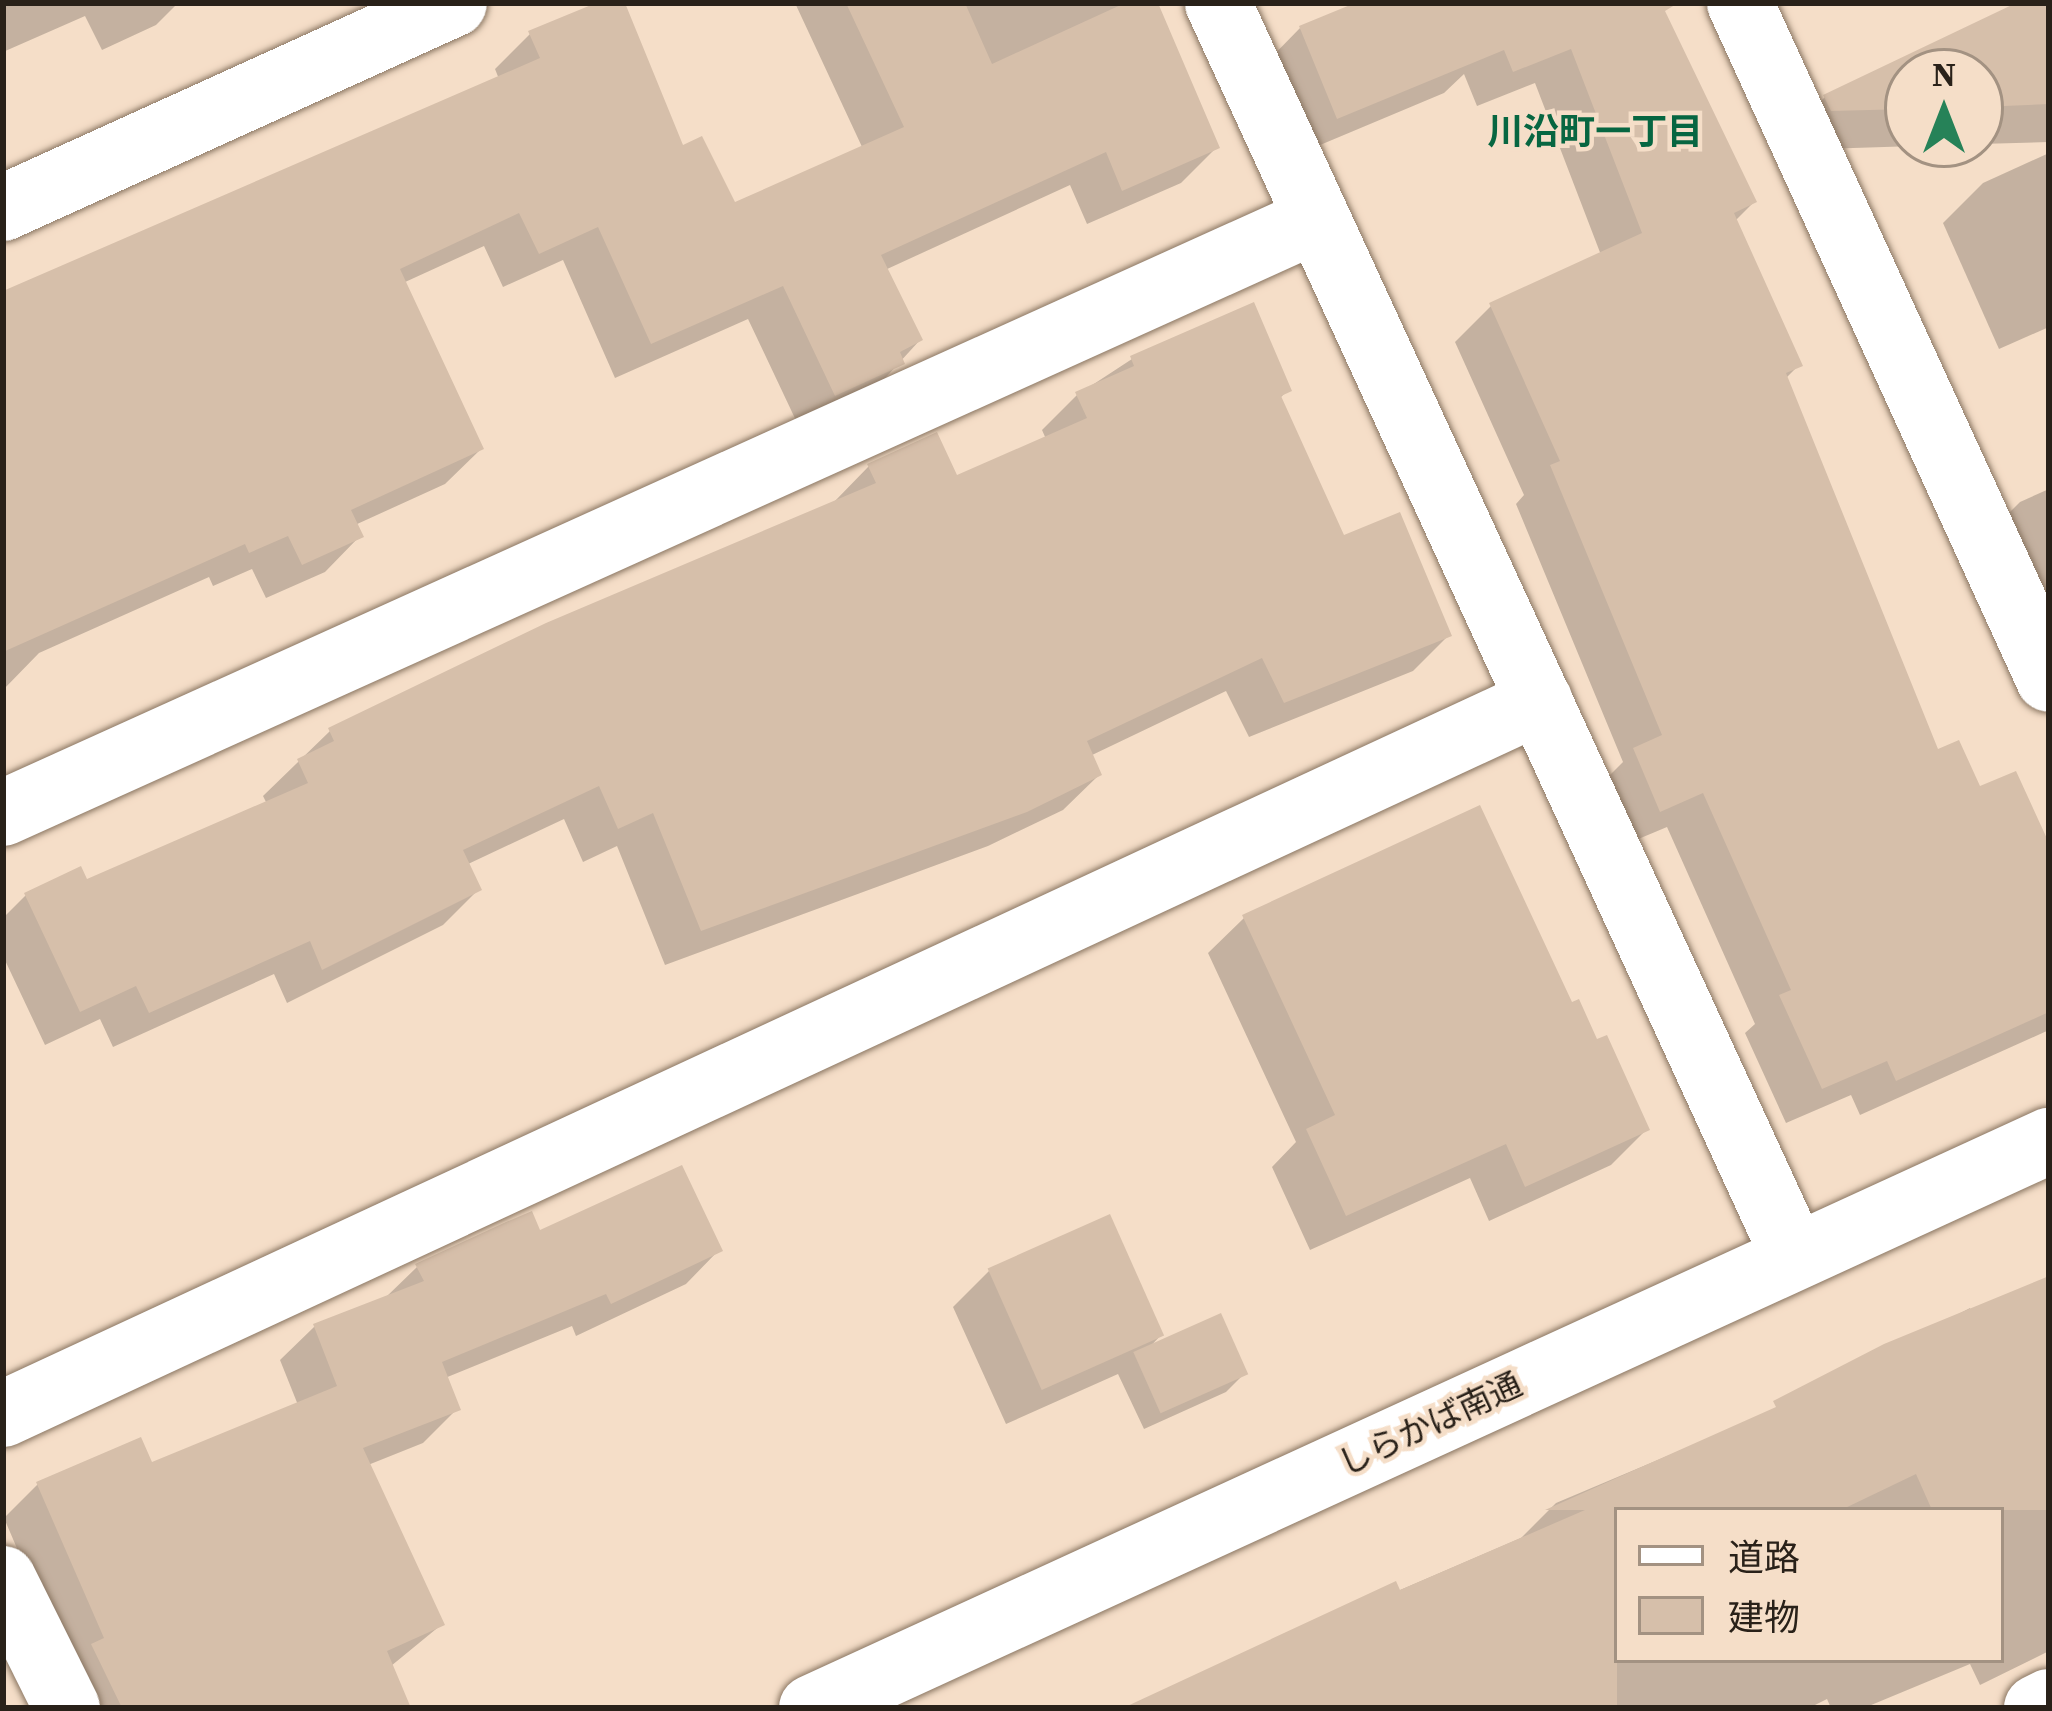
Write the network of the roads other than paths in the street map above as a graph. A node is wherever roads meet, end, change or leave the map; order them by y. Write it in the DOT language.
graph roads {
  1 [pos="454,3"];
  2 [pos="1218,3"];
  3 [pos="1740,3"];
  4 [pos="3,208"];
  5 [pos="1316,220"];
  6 [pos="2049,679"];
  7 [pos="1540,701"];
  8 [pos="3,813"];
  9 [pos="2049,1141"];
  10 [pos="1794,1256"];
  11 [pos="3,1414"];
  12 [pos="3,1579"];
  13 [pos="2049,1702"];
  14 [pos="67,1708"];
  15 [pos="812,1708"];
  16 [pos="2037,1708"];
  1 -- 4 [label="street"];
  2 -- 5 [label="street"];
  3 -- 6 [label="street"];
  5 -- 7 [label="street"];
  5 -- 8 [label="street"];
  7 -- 10 [label="street"];
  7 -- 11 [label="street"];
  9 -- 10 [label="street, しらかば南通"];
  10 -- 15 [label="street, しらかば南通"];
  12 -- 14 [label="street"];
  13 -- 16 [label="street"];
}
